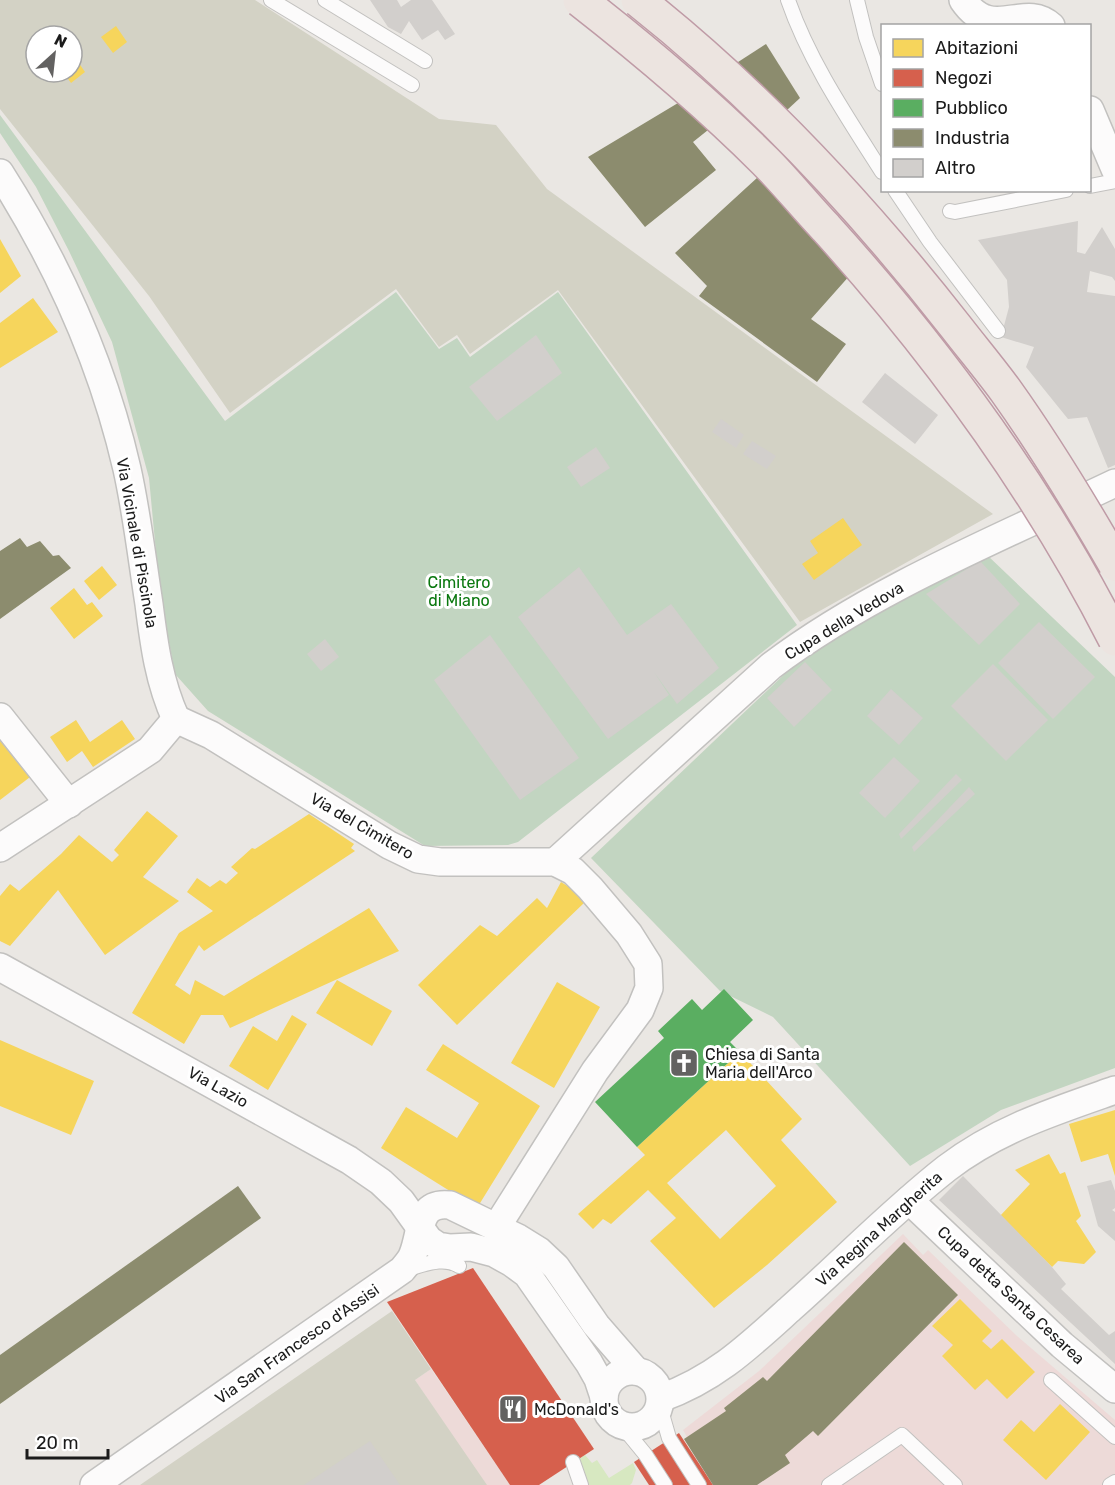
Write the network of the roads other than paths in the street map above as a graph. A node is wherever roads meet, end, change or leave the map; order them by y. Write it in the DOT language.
graph roads {
  1 [pos="271,0"];
  2 [pos="325,0"];
  3 [pos="580,0"];
  4 [pos="638,0"];
  5 [pos="788,0"];
  6 [pos="857,0"];
  7 [pos="963,0"];
  8 [pos="1050,24"];
  9 [pos="425,61"];
  10 [pos="881,81"];
  11 [pos="412,85"];
  12 [pos="1091,115"];
  13 [pos="1115,169"];
  14 [pos="881,170"];
  15 [pos="0,173"];
  16 [pos="1115,181"];
  17 [pos="1091,186"];
  18 [pos="896,192"];
  19 [pos="1056,192"];
  20 [pos="950,211"];
  21 [pos="998,331"];
  22 [pos="1115,483"];
  23 [pos="1115,564"];
  24 [pos="1115,639"];
  25 [pos="0,717"];
  26 [pos="176,719"];
  27 [pos="69,804"];
  28 [pos="0,848"];
  29 [pos="555,862"];
  30 [pos="0,967"];
  31 [pos="1115,1090"];
  32 [pos="909,1200"];
  33 [pos="421,1228"];
  34 [pos="496,1228"];
  35 [pos="464,1262"];
  36 [pos="402,1270"];
  37 [pos="636,1371"];
  38 [pos="1051,1380"];
  39 [pos="1115,1389"];
  40 [pos="604,1397"];
  41 [pos="660,1403"];
  42 [pos="622,1426"];
  43 [pos="1115,1437"];
  44 [pos="573,1462"];
  45 [pos="1115,1482"];
  46 [pos="664,1484"];
  47 [pos="94,1485"];
  48 [pos="580,1485"];
  49 [pos="699,1485"];
  50 [pos="829,1485"];
  51 [pos="955,1485"];
  52 [pos="1110,1485"];
  1 -- 11 [label="lane"];
  2 -- 9 [label="lane"];
  3 -- 24 [label="highway, bridge"];
  4 -- 23 [label="highway, bridge"];
  5 -- 14 [label="lane"];
  6 -- 10 [label="lane"];
  7 -- 8 [label="street"];
  12 -- 13 [label="street"];
  15 -- 26 [label="street, Via Vicinale di Piscinola"];
  16 -- 17 [label="lane"];
  18 -- 21 [label="lane"];
  19 -- 20 [label="lane"];
  22 -- 29 [label="street, Cupa della Vedova"];
  25 -- 27 [label="street"];
  26 -- 27 [label="street"];
  26 -- 29 [label="street, Via del Cimitero"];
  27 -- 28 [label="street"];
  29 -- 34 [label="street"];
  30 -- 33 [label="street, Via Lazio"];
  31 -- 32 [label="street, Via Regina Margherita"];
  32 -- 39 [label="street, Cupa detta Santa Cesarea"];
  32 -- 41 [label="street, Via Regina Margherita"];
  33 -- 34 [label="street, Via San Francesco d'Assisi"];
  33 -- 35 [label="street, Via Lazio"];
  33 -- 36 [label="street, Via San Francesco d'Assisi"];
  34 -- 37 [label="street"];
  35 -- 36 [label="lane"];
  35 -- 40 [label="street, Via Lazio"];
  36 -- 47 [label="street, Via San Francesco d'Assisi"];
  37 -- 40 [label="street"];
  37 -- 41 [label="street"];
  38 -- 43 [label="lane"];
  40 -- 42 [label="street"];
  41 -- 42 [label="street"];
  41 -- 49 [label="lane"];
  42 -- 46 [label="lane"];
  44 -- 48 [label="lane"];
  45 -- 52 [label="lane"];
  50 -- 51 [label="lane"];
}
